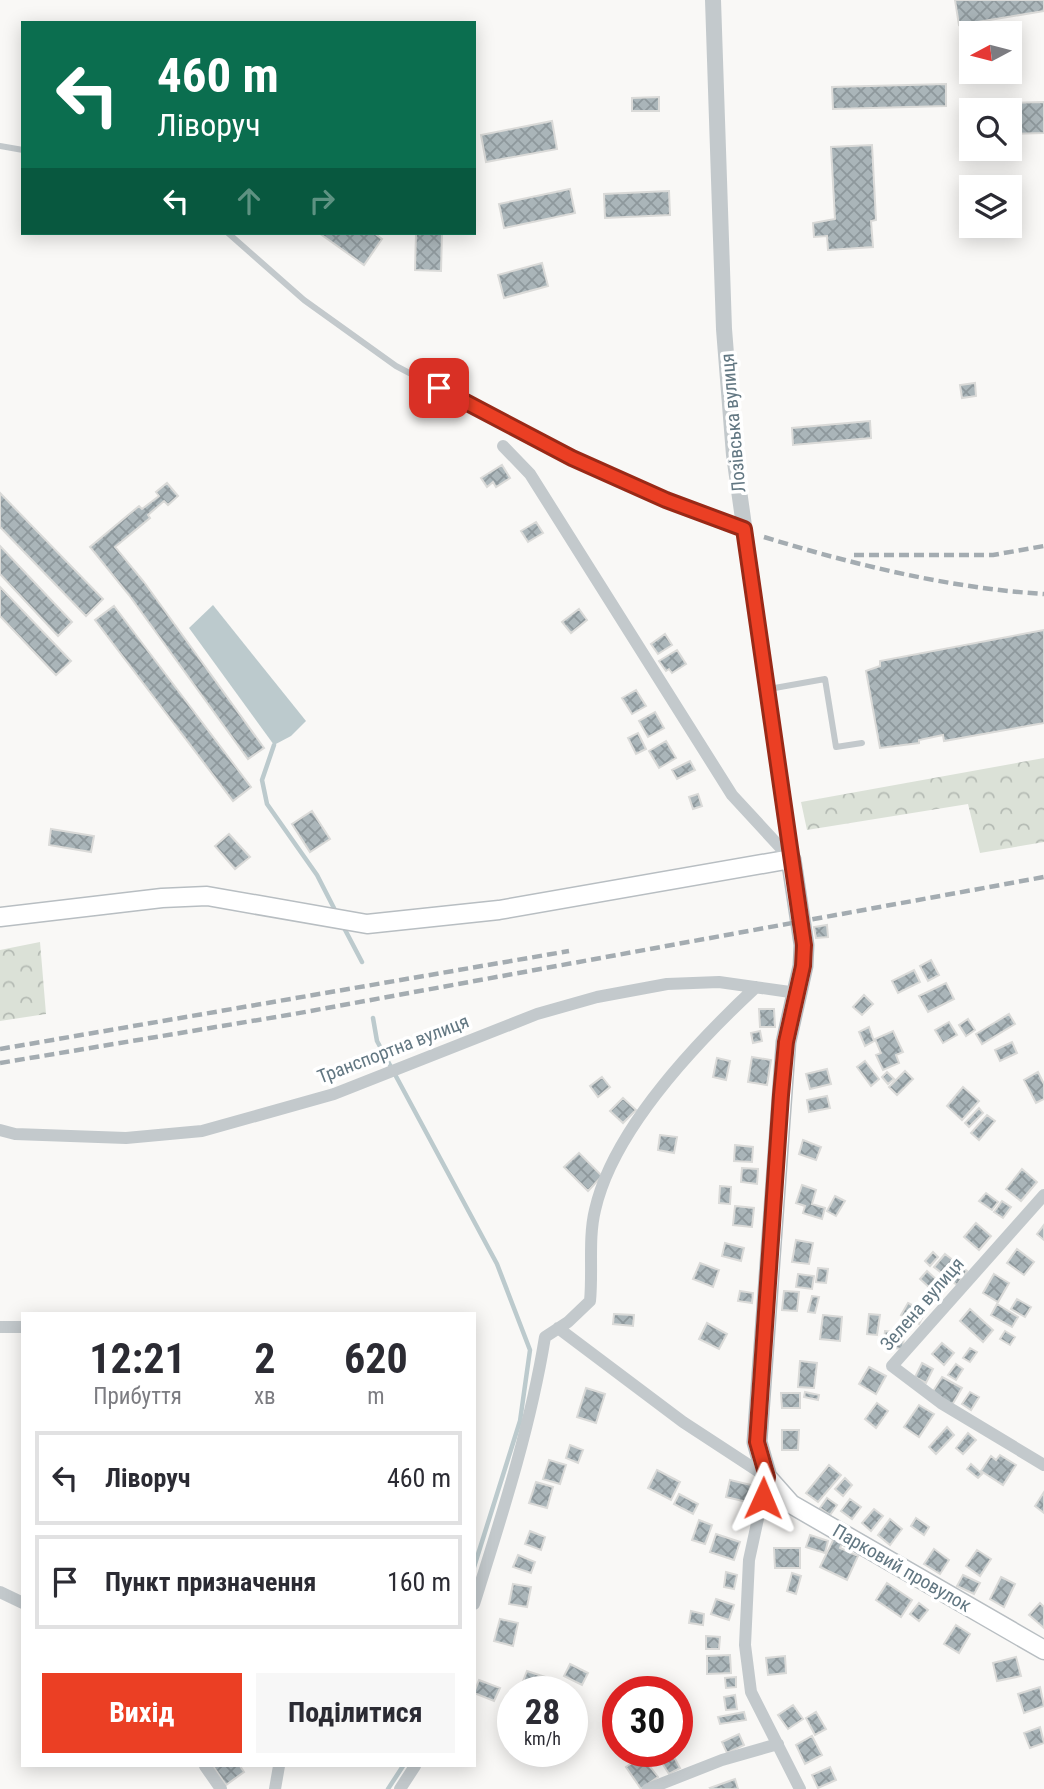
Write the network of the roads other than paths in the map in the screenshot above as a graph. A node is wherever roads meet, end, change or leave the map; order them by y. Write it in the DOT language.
graph roads {
  1 [pos="713,0"];
  2 [pos="0,146"];
  3 [pos="21,150"];
  4 [pos="230,235"];
  5 [pos="503,446"];
  6 [pos="744,529"];
  7 [pos="767,689"];
  8 [pos="862,743"];
  9 [pos="791,859"];
  10 [pos="0,917"];
  11 [pos="756,987"];
  12 [pos="797,993"];
  13 [pos="0,1130"];
  14 [pos="1044,1195"];
  15 [pos="0,1327"];
  16 [pos="21,1327"];
  17 [pos="558,1328"];
  18 [pos="1044,1465"];
  19 [pos="767,1477"];
  20 [pos="0,1592"];
  21 [pos="476,1597"];
  22 [pos="21,1602"];
  23 [pos="1044,1650"];
  24 [pos="778,1744"];
  25 [pos="206,1767"];
  26 [pos="279,1767"];
  27 [pos="414,1767"];
  28 [pos="222,1789"];
  29 [pos="275,1789"];
  30 [pos="400,1789"];
  31 [pos="648,1789"];
  32 [pos="800,1789"];
  1 -- 6 [label="street, Лозівська вулиця"];
  2 -- 3 [label="lane"];
  4 -- 6 [label="lane"];
  5 -- 9 [label="street"];
  6 -- 7 [label="street, Лозівська вулиця"];
  7 -- 8 [label="lane"];
  7 -- 9 [label="street, Лозівська вулиця"];
  9 -- 10 [label="main road"];
  9 -- 12 [label="main road, Лозівська вулиця"];
  11 -- 12 [label="street, Транспортна вулиця"];
  11 -- 13 [label="street, Транспортна вулиця"];
  11 -- 17 [label="street"];
  12 -- 19 [label="main road, Лозівська вулиця"];
  14 -- 18 [label="street, Зелена вулиця"];
  15 -- 16 [label="street"];
  17 -- 19 [label="street"];
  17 -- 21 [label="street"];
  19 -- 23 [label="main road, Парковий провулок"];
  19 -- 24 [label="street, Лозівська вулиця"];
  20 -- 22 [label="street"];
  24 -- 31 [label="street"];
  24 -- 32 [label="street, Лозівська вулиця"];
  25 -- 28 [label="street"];
  26 -- 29 [label="street"];
  27 -- 30 [label="street"];
}
